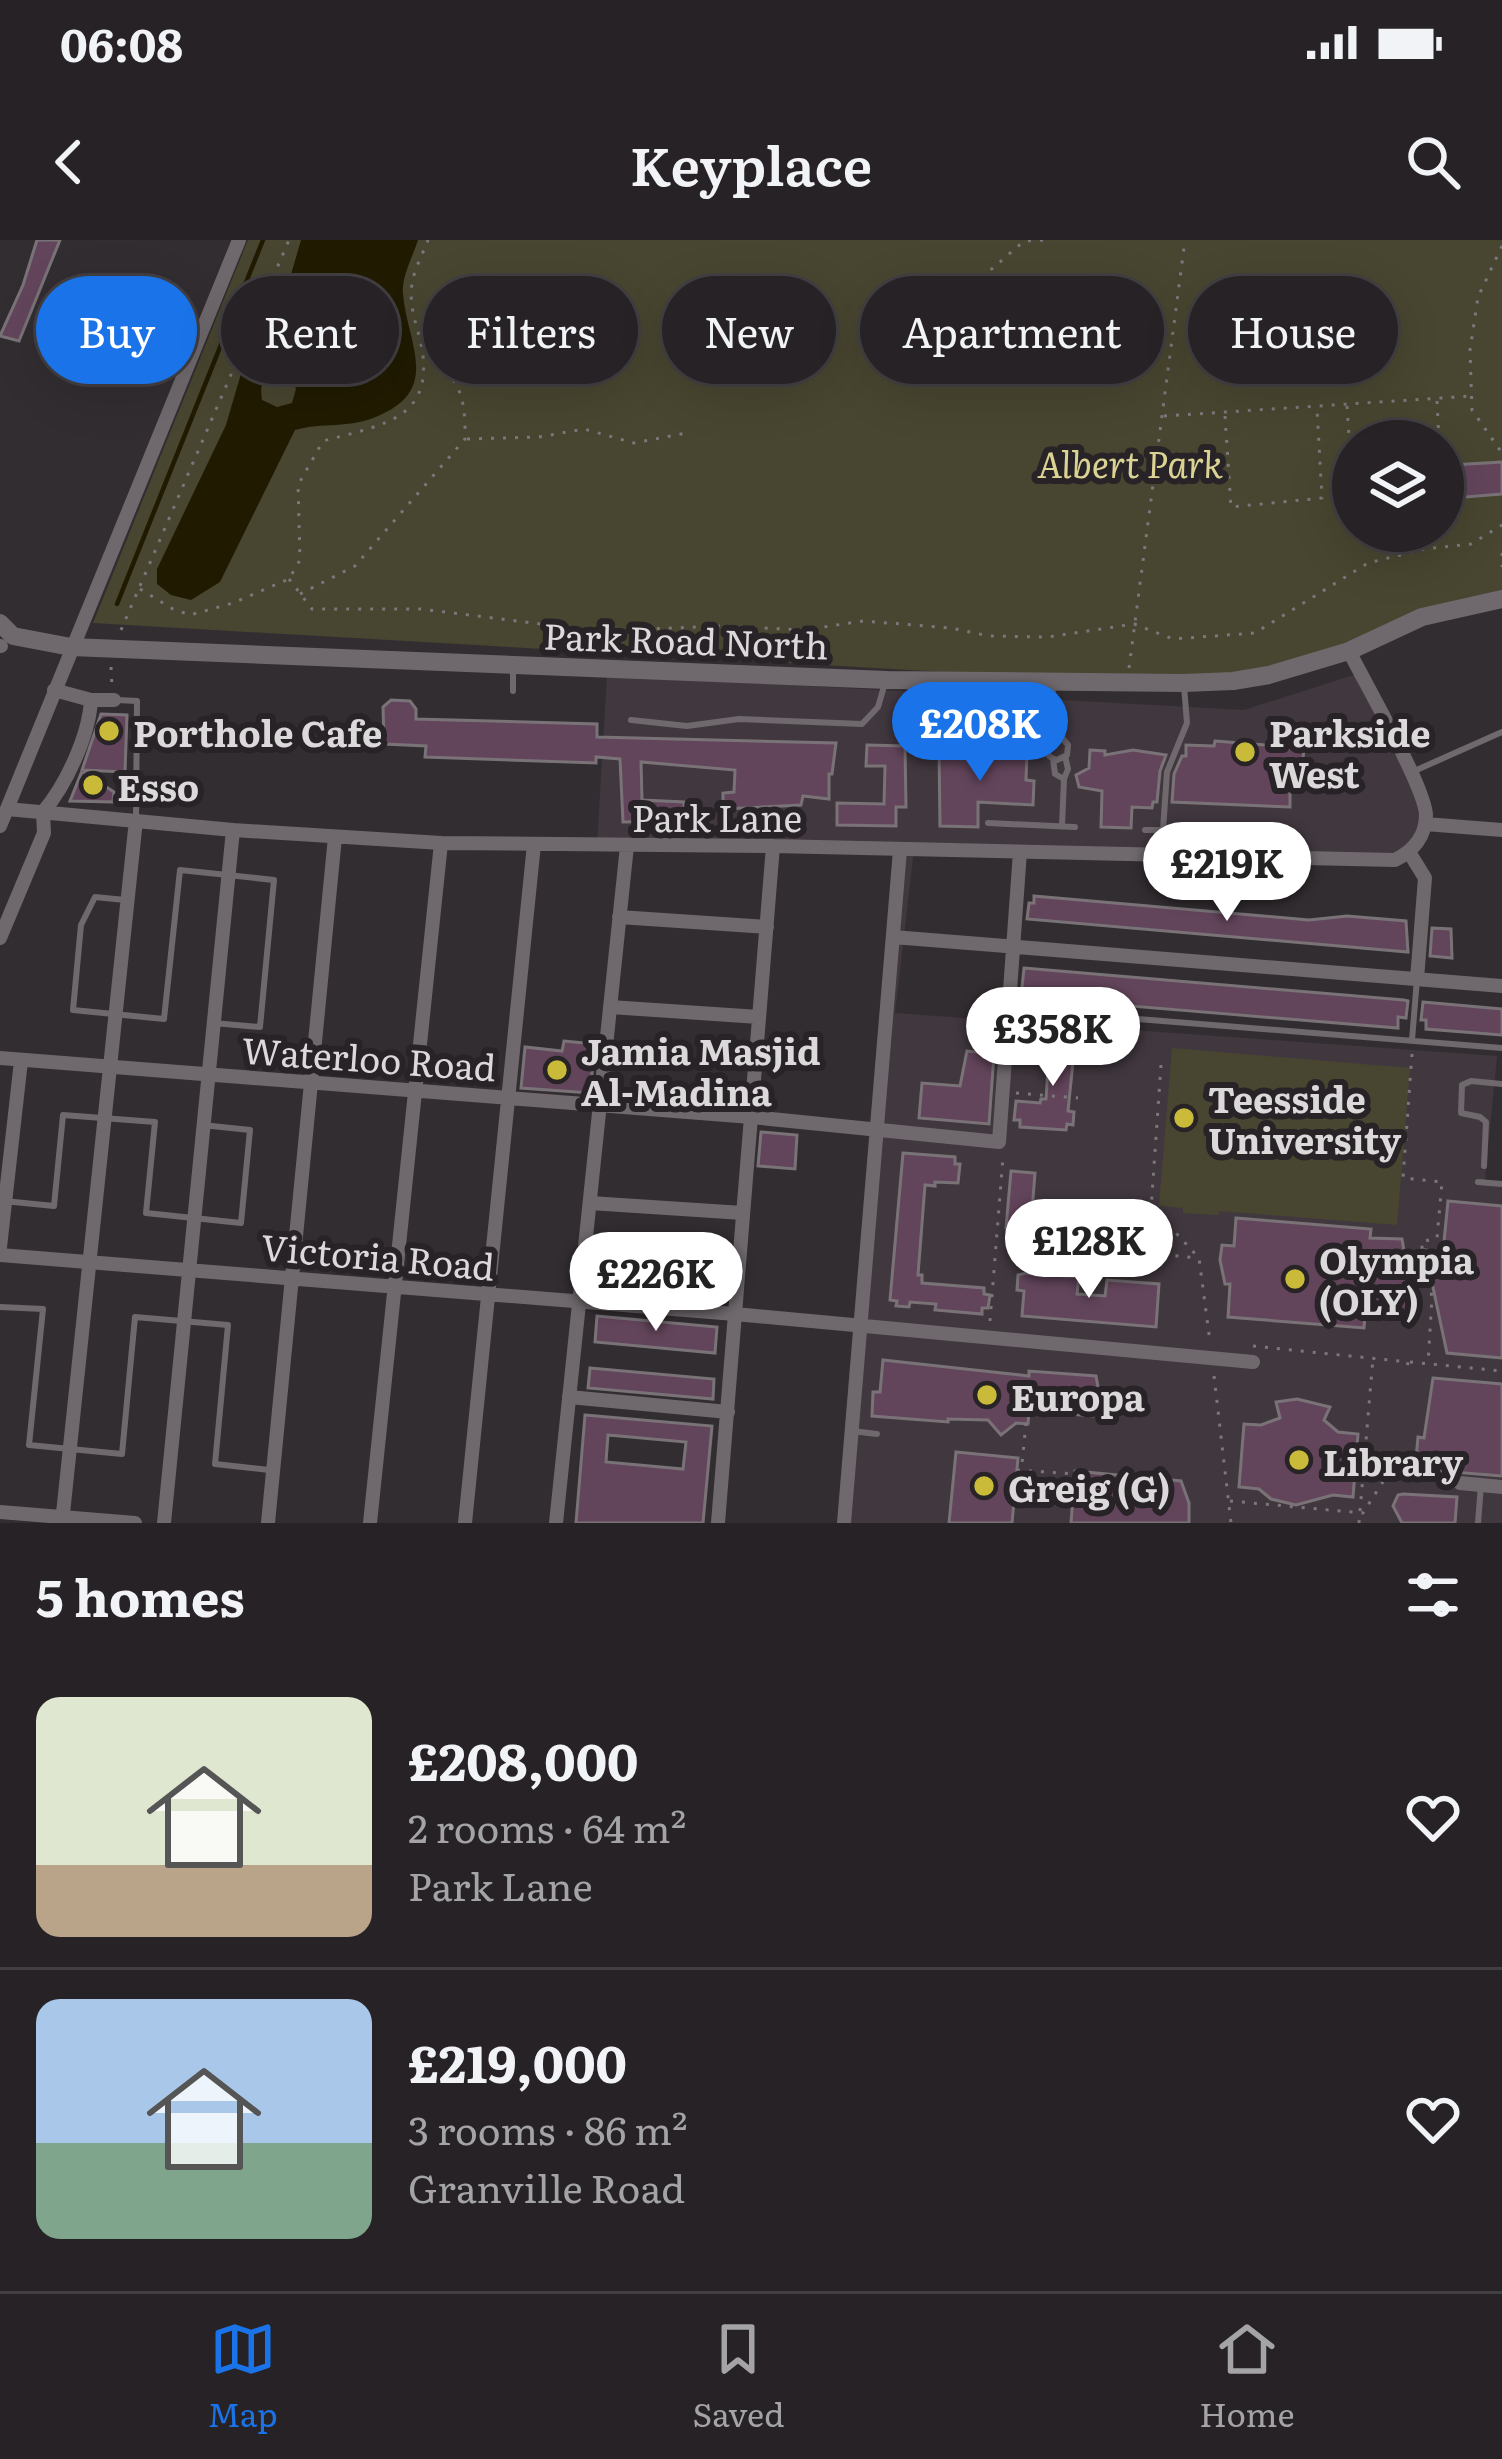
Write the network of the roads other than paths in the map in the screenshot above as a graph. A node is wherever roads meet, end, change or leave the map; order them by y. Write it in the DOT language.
graph roads {
  1 [pos="239,240"];
  2 [pos="1502,599"];
  3 [pos="0,623"];
  4 [pos="70,647"];
  5 [pos="1349,651"];
  6 [pos="513,665"];
  7 [pos="886,680"];
  8 [pos="1054,681"];
  9 [pos="1184,683"];
  10 [pos="54,690"];
  11 [pos="513,692"];
  12 [pos="91,700"];
  13 [pos="113,700"];
  14 [pos="941,717"];
  15 [pos="631,720"];
  16 [pos="1048,723"];
  17 [pos="1502,732"];
  18 [pos="1065,757"];
  19 [pos="1053,759"];
  20 [pos="1410,772"];
  21 [pos="1064,779"];
  22 [pos="7,809"];
  23 [pos="43,812"];
  24 [pos="136,820"];
  25 [pos="988,823"];
  26 [pos="0,826"];
  27 [pos="1062,826"];
  28 [pos="1075,827"];
  29 [pos="233,830"];
  30 [pos="1145,830"];
  31 [pos="1163,830"];
  32 [pos="1281,830"];
  33 [pos="1502,830"];
  34 [pos="335,837"];
  35 [pos="1418,839"];
  36 [pos="441,843"];
  37 [pos="534,844"];
  38 [pos="626,846"];
  39 [pos="773,846"];
  40 [pos="900,850"];
  41 [pos="1020,852"];
  42 [pos="228,875"];
  43 [pos="128,901"];
  44 [pos="619,917"];
  45 [pos="766,927"];
  46 [pos="893,937"];
  47 [pos="0,938"];
  48 [pos="1013,946"];
  49 [pos="1417,979"];
  50 [pos="1502,986"];
  51 [pos="610,1007"];
  52 [pos="1008,1009"];
  53 [pos="117,1015"];
  54 [pos="759,1017"];
  55 [pos="212,1023"];
  56 [pos="1412,1040"];
  57 [pos="1502,1048"];
  58 [pos="0,1058"];
  59 [pos="21,1061"];
  60 [pos="112,1068"];
  61 [pos="207,1075"];
  62 [pos="311,1083"];
  63 [pos="1502,1084"];
  64 [pos="415,1091"];
  65 [pos="508,1098"];
  66 [pos="600,1106"];
  67 [pos="751,1117"];
  68 [pos="107,1118"];
  69 [pos="202,1125"];
  70 [pos="7,1129"];
  71 [pos="877,1129"];
  72 [pos="1484,1166"];
  73 [pos="1478,1182"];
  74 [pos="1502,1184"];
  75 [pos="3,1201"];
  76 [pos="590,1203"];
  77 [pos="743,1213"];
  78 [pos="192,1218"];
  79 [pos="0,1251"];
  80 [pos="92,1262"];
  81 [pos="186,1270"];
  82 [pos="292,1279"];
  83 [pos="393,1286"];
  84 [pos="489,1294"];
  85 [pos="579,1302"];
  86 [pos="0,1307"];
  87 [pos="735,1314"];
  88 [pos="182,1321"];
  89 [pos="860,1326"];
  90 [pos="1252,1362"];
  91 [pos="569,1396"];
  92 [pos="728,1412"];
  93 [pos="852,1431"];
  94 [pos="877,1434"];
  95 [pos="72,1449"];
  96 [pos="274,1471"];
  97 [pos="1460,1483"];
  98 [pos="1481,1485"];
  99 [pos="1502,1486"];
  100 [pos="0,1512"];
  101 [pos="63,1520"];
  102 [pos="135,1523"];
  103 [pos="164,1523"];
  104 [pos="268,1523"];
  105 [pos="370,1523"];
  106 [pos="466,1523"];
  107 [pos="556,1523"];
  108 [pos="718,1523"];
  109 [pos="844,1523"];
  110 [pos="1478,1523"];
  1 -- 4 [label="street"];
  2 -- 5 [label="street, Park Road North"];
  3 -- 4 [label="street, Park Road North"];
  4 -- 6 [label="street, Park Road North"];
  4 -- 10 [label="street"];
  5 -- 9 [label="street, Park Road North"];
  5 -- 20 [label="street"];
  6 -- 7 [label="street, Park Road North"];
  6 -- 11 [label="lane"];
  7 -- 8 [label="street, Park Road North"];
  7 -- 15 [label="lane"];
  8 -- 9 [label="street, Park Road North"];
  8 -- 16 [label="lane"];
  9 -- 31 [label="lane"];
  10 -- 12 [label="street"];
  10 -- 22 [label="street"];
  12 -- 13 [label="street"];
  12 -- 23 [label="street"];
  13 -- 24 [label="lane"];
  14 -- 16 [label="lane"];
  16 -- 18 [label="lane"];
  16 -- 19 [label="lane"];
  17 -- 20 [label="lane"];
  18 -- 19 [label="lane"];
  18 -- 21 [label="lane"];
  19 -- 21 [label="lane"];
  20 -- 35 [label="street"];
  21 -- 27 [label="lane"];
  22 -- 23 [label="street, Park Lane"];
  22 -- 26 [label="street"];
  23 -- 24 [label="street, Park Lane"];
  23 -- 47 [label="street"];
  24 -- 29 [label="street, Park Lane"];
  24 -- 43 [label="street"];
  25 -- 27 [label="lane"];
  27 -- 28 [label="lane"];
  29 -- 34 [label="street, Park Lane"];
  29 -- 42 [label="street"];
  30 -- 31 [label="lane"];
  31 -- 32 [label="lane"];
  33 -- 35 [label="street, Park Lane"];
  34 -- 36 [label="street, Park Lane"];
  34 -- 62 [label="street"];
  35 -- 41 [label="street, Park Lane"];
  35 -- 49 [label="street"];
  36 -- 37 [label="street, Park Lane"];
  36 -- 64 [label="street"];
  37 -- 38 [label="street, Park Lane"];
  37 -- 65 [label="street"];
  38 -- 39 [label="street, Park Lane"];
  38 -- 44 [label="street"];
  39 -- 40 [label="street, Park Lane"];
  39 -- 45 [label="street"];
  40 -- 41 [label="street, Park Lane"];
  40 -- 46 [label="street"];
  41 -- 48 [label="street"];
  42 -- 53 [label="lane"];
  42 -- 55 [label="street"];
  42 -- 55 [label="lane"];
  43 -- 53 [label="street"];
  43 -- 53 [label="lane"];
  44 -- 45 [label="street"];
  44 -- 51 [label="street"];
  45 -- 54 [label="street"];
  46 -- 48 [label="street"];
  46 -- 71 [label="street"];
  48 -- 49 [label="street"];
  48 -- 52 [label="street"];
  49 -- 50 [label="street"];
  49 -- 56 [label="lane"];
  51 -- 54 [label="street"];
  51 -- 66 [label="street"];
  52 -- 56 [label="lane"];
  52 -- 71 [label="street, Waterloo Road"];
  53 -- 60 [label="street"];
  54 -- 67 [label="street"];
  55 -- 61 [label="street"];
  56 -- 57 [label="lane"];
  58 -- 59 [label="street, Waterloo Road"];
  59 -- 60 [label="street, Waterloo Road"];
  59 -- 70 [label="street"];
  60 -- 61 [label="street, Waterloo Road"];
  60 -- 68 [label="street"];
  61 -- 62 [label="street, Waterloo Road"];
  61 -- 69 [label="street"];
  62 -- 64 [label="street, Waterloo Road"];
  62 -- 82 [label="street"];
  63 -- 72 [label="lane"];
  64 -- 65 [label="street, Waterloo Road"];
  64 -- 83 [label="street"];
  65 -- 66 [label="street, Waterloo Road"];
  65 -- 84 [label="street"];
  66 -- 67 [label="street, Waterloo Road"];
  66 -- 76 [label="street"];
  67 -- 71 [label="street, Waterloo Road"];
  67 -- 77 [label="street"];
  68 -- 75 [label="lane"];
  68 -- 78 [label="lane"];
  68 -- 80 [label="street"];
  69 -- 78 [label="street"];
  69 -- 78 [label="lane"];
  70 -- 75 [label="street"];
  71 -- 89 [label="street"];
  73 -- 74 [label="lane"];
  75 -- 79 [label="street"];
  76 -- 77 [label="street"];
  76 -- 85 [label="street"];
  77 -- 87 [label="street"];
  78 -- 81 [label="street"];
  79 -- 80 [label="street, Victoria Road"];
  80 -- 81 [label="street, Victoria Road"];
  80 -- 95 [label="street"];
  81 -- 82 [label="street, Victoria Road"];
  81 -- 88 [label="street"];
  82 -- 83 [label="street, Victoria Road"];
  82 -- 96 [label="street"];
  83 -- 84 [label="street, Victoria Road"];
  83 -- 105 [label="street"];
  84 -- 85 [label="street, Victoria Road"];
  84 -- 106 [label="street"];
  85 -- 87 [label="street, Victoria Road"];
  85 -- 91 [label="street"];
  86 -- 95 [label="lane"];
  87 -- 89 [label="street, Victoria Road"];
  87 -- 92 [label="street"];
  88 -- 95 [label="lane"];
  88 -- 96 [label="lane"];
  88 -- 103 [label="street"];
  89 -- 90 [label="street, Victoria Road"];
  89 -- 93 [label="street"];
  91 -- 92 [label="street"];
  91 -- 107 [label="street"];
  92 -- 108 [label="street"];
  93 -- 94 [label="lane"];
  93 -- 109 [label="street"];
  95 -- 101 [label="street"];
  96 -- 104 [label="street"];
  97 -- 98 [label="street"];
  98 -- 99 [label="street"];
  98 -- 110 [label="lane"];
  100 -- 101 [label="street"];
  101 -- 102 [label="street"];
}
